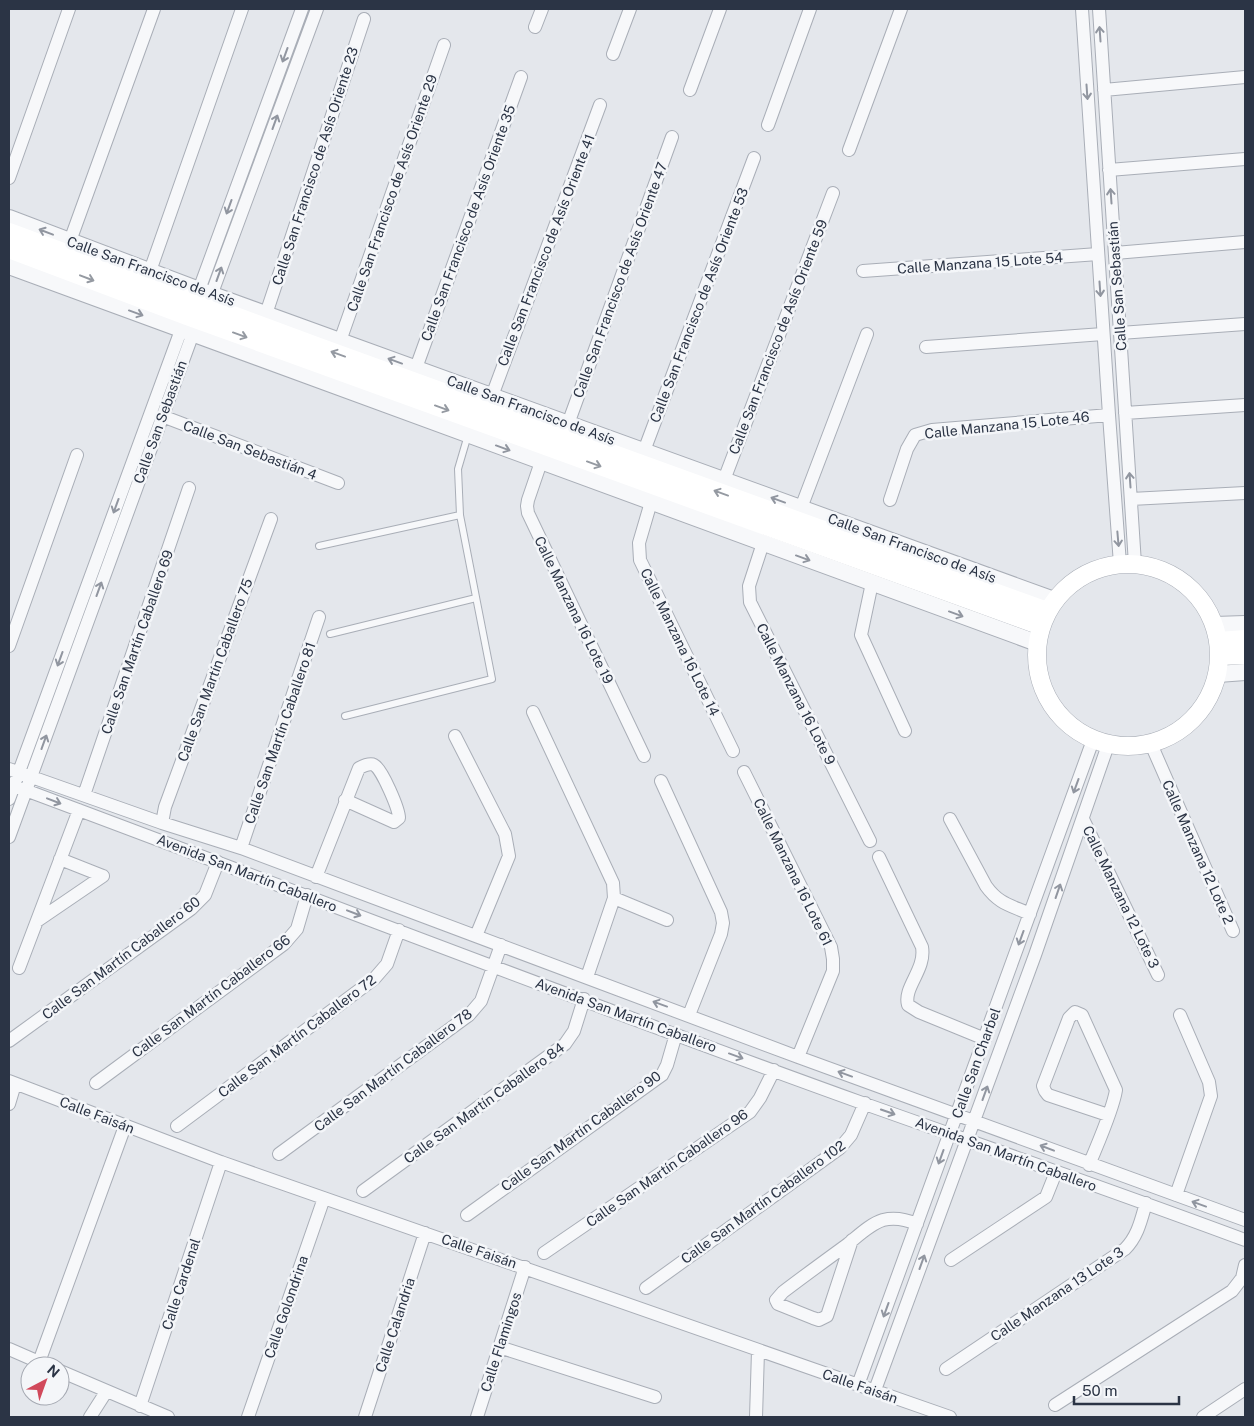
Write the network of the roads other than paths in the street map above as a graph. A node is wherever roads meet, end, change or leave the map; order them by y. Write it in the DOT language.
graph roads {
  1 [pos="69,9"];
  2 [pos="154,9"];
  3 [pos="242,9"];
  4 [pos="302,9"];
  5 [pos="317,9"];
  6 [pos="542,9"];
  7 [pos="630,9"];
  8 [pos="720,9"];
  9 [pos="810,9"];
  10 [pos="901,9"];
  11 [pos="1082,9"];
  12 [pos="1099,9"];
  13 [pos="364,19"];
  14 [pos="535,27"];
  15 [pos="444,45"];
  16 [pos="613,54"];
  17 [pos="1245,77"];
  18 [pos="521,78"];
  19 [pos="690,90"];
  20 [pos="1104,90"];
  21 [pos="600,105"];
  22 [pos="768,125"];
  23 [pos="672,137"];
  24 [pos="849,150"];
  25 [pos="754,158"];
  26 [pos="1245,159"];
  27 [pos="1109,170"];
  28 [pos="9,178"];
  29 [pos="833,193"];
  30 [pos="9,218"];
  31 [pos="9,232"];
  32 [pos="70,242"];
  33 [pos="1245,242"];
  34 [pos="9,249"];
  35 [pos="1115,253"];
  36 [pos="1098,254"];
  37 [pos="9,266"];
  38 [pos="150,271"];
  39 [pos="863,271"];
  40 [pos="196,311"];
  41 [pos="266,314"];
  42 [pos="1245,324"];
  43 [pos="1120,333"];
  44 [pos="867,334"];
  45 [pos="1103,334"];
  46 [pos="340,341"];
  47 [pos="926,347"];
  48 [pos="416,368"];
  49 [pos="492,396"];
  50 [pos="1245,405"];
  51 [pos="1125,413"];
  52 [pos="1108,415"];
  53 [pos="162,416"];
  54 [pos="568,424"];
  55 [pos="468,435"];
  56 [pos="644,451"];
  57 [pos="76,455"];
  58 [pos="541,462"];
  59 [pos="724,480"];
  60 [pos="338,483"];
  61 [pos="189,488"];
  62 [pos="1245,493"];
  63 [pos="1131,499"];
  64 [pos="890,500"];
  65 [pos="651,502"];
  66 [pos="801,508"];
  67 [pos="460,515"];
  68 [pos="271,518"];
  69 [pos="763,543"];
  70 [pos="319,546"];
  71 [pos="1128,564"];
  72 [pos="872,583"];
  73 [pos="476,598"];
  74 [pos="319,617"];
  75 [pos="1045,620"];
  76 [pos="1245,624"];
  77 [pos="330,634"];
  78 [pos="1245,639"];
  79 [pos="1218,641"];
  80 [pos="9,646"];
  81 [pos="1245,655"];
  82 [pos="1245,672"];
  83 [pos="1218,674"];
  84 [pos="533,712"];
  85 [pos="345,716"];
  86 [pos="905,731"];
  87 [pos="455,736"];
  88 [pos="1100,742"];
  89 [pos="1151,744"];
  90 [pos="733,751"];
  91 [pos="644,756"];
  92 [pos="19,772"];
  93 [pos="744,772"];
  94 [pos="661,781"];
  95 [pos="11,785"];
  96 [pos="26,790"];
  97 [pos="84,795"];
  98 [pos="9,799"];
  99 [pos="345,800"];
  100 [pos="79,810"];
  101 [pos="950,819"];
  102 [pos="1083,819"];
  103 [pos="162,823"];
  104 [pos="9,837"];
  105 [pos="870,841"];
  106 [pos="240,848"];
  107 [pos="879,857"];
  108 [pos="60,860"];
  109 [pos="218,862"];
  110 [pos="316,877"];
  111 [pos="307,895"];
  112 [pos="614,898"];
  113 [pos="1030,914"];
  114 [pos="667,920"];
  115 [pos="37,921"];
  116 [pos="399,930"];
  117 [pos="1233,931"];
  118 [pos="476,936"];
  119 [pos="501,946"];
  120 [pos="494,966"];
  121 [pos="19,968"];
  122 [pos="1158,975"];
  123 [pos="587,977"];
  124 [pos="584,999"];
  125 [pos="689,1015"];
  126 [pos="1180,1015"];
  127 [pos="676,1034"];
  128 [pos="985,1039"];
  129 [pos="9,1041"];
  130 [pos="798,1057"];
  131 [pos="774,1070"];
  132 [pos="12,1083"];
  133 [pos="96,1083"];
  134 [pos="864,1103"];
  135 [pos="9,1104"];
  136 [pos="956,1114"];
  137 [pos="1108,1115"];
  138 [pos="975,1121"];
  139 [pos="125,1126"];
  140 [pos="176,1126"];
  141 [pos="950,1133"];
  142 [pos="968,1140"];
  143 [pos="280,1154"];
  144 [pos="221,1162"];
  145 [pos="1089,1165"];
  146 [pos="1056,1172"];
  147 [pos="363,1191"];
  148 [pos="1176,1195"];
  149 [pos="324,1198"];
  150 [pos="1146,1203"];
  151 [pos="467,1215"];
  152 [pos="1245,1220"];
  153 [pos="917,1224"];
  154 [pos="425,1232"];
  155 [pos="852,1240"];
  156 [pos="1245,1240"];
  157 [pos="544,1253"];
  158 [pos="952,1260"];
  159 [pos="1245,1265"];
  160 [pos="525,1267"];
  161 [pos="646,1288"];
  162 [pos="499,1346"];
  163 [pos="9,1349"];
  164 [pos="758,1351"];
  165 [pos="25,1356"];
  166 [pos="47,1356"];
  167 [pos="946,1369"];
  168 [pos="70,1376"];
  169 [pos="858,1386"];
  170 [pos="1245,1388"];
  171 [pos="875,1390"];
  172 [pos="106,1392"];
  173 [pos="655,1397"];
  174 [pos="1055,1405"];
  175 [pos="140,1406"];
  176 [pos="90,1417"];
  177 [pos="168,1417"];
  178 [pos="248,1417"];
  179 [pos="365,1417"];
  180 [pos="477,1417"];
  181 [pos="756,1417"];
  182 [pos="950,1417"];
  183 [pos="1203,1417"];
  1 -- 28 [label="street"];
  2 -- 32 [label="street"];
  3 -- 38 [label="street"];
  4 -- 40 [label="street, Calle San Sebastián, one-way"];
  40 -- 5 [label="street, Calle San Sebastián, one-way"];
  6 -- 14 [label="street"];
  7 -- 16 [label="street"];
  8 -- 19 [label="street"];
  9 -- 22 [label="street"];
  10 -- 24 [label="street"];
  11 -- 36 [label="street, Calle San Sebastián, one-way"];
  20 -- 12 [label="street, Calle San Sebastián, one-way"];
  13 -- 41 [label="street, Calle San Francisco de Asís Oriente 23"];
  15 -- 46 [label="street, Calle San Francisco de Asís Oriente 29"];
  17 -- 20 [label="street"];
  18 -- 48 [label="street, Calle San Francisco de Asís Oriente 35"];
  20 -- 27 [label="street, Calle San Sebastián"];
  21 -- 49 [label="street, Calle San Francisco de Asís Oriente 41"];
  23 -- 54 [label="street, Calle San Francisco de Asís Oriente 47"];
  25 -- 56 [label="street, Calle San Francisco de Asís Oriente 53"];
  26 -- 27 [label="street"];
  35 -- 27 [label="street, Calle San Sebastián, one-way"];
  29 -- 59 [label="street, Calle San Francisco de Asís Oriente 59"];
  32 -- 30 [label="street, Calle San Francisco de Asís, one-way"];
  31 -- 40 [label="main road, Calle San Francisco de Asís"];
  32 -- 38 [label="street, Calle San Francisco de Asís"];
  33 -- 35 [label="street"];
  34 -- 40 [label="main road, Calle San Francisco de Asís, one-way"];
  35 -- 43 [label="street, Calle San Sebastián"];
  36 -- 39 [label="street, Calle Manzana 15 Lote 54"];
  36 -- 45 [label="street, Calle San Sebastián, one-way"];
  37 -- 40 [label="street, Calle San Francisco de Asís, one-way"];
  38 -- 40 [label="street, Calle San Francisco de Asís"];
  40 -- 41 [label="street, Calle San Francisco de Asís"];
  40 -- 53 [label="street, Calle San Sebastián"];
  40 -- 55 [label="street, Calle San Francisco de Asís, one-way"];
  40 -- 75 [label="main road, Calle San Francisco de Asís"];
  40 -- 92 [label="street, Calle San Sebastián, one-way"];
  41 -- 46 [label="street, Calle San Francisco de Asís"];
  42 -- 43 [label="street"];
  43 -- 51 [label="street, Calle San Sebastián"];
  44 -- 66 [label="street"];
  45 -- 47 [label="street"];
  45 -- 52 [label="street, Calle San Sebastián"];
  48 -- 46 [label="street, Calle San Francisco de Asís, one-way"];
  48 -- 49 [label="street, Calle San Francisco de Asís"];
  49 -- 54 [label="street, Calle San Francisco de Asís"];
  50 -- 51 [label="street"];
  63 -- 51 [label="street, Calle San Sebastián, one-way"];
  52 -- 64 [label="street, Calle Manzana 15 Lote 46"];
  52 -- 71 [label="street, Calle San Sebastián, one-way"];
  53 -- 60 [label="street, Calle San Sebastián 4"];
  92 -- 53 [label="street, Calle San Sebastián, one-way"];
  54 -- 56 [label="street, Calle San Francisco de Asís"];
  55 -- 58 [label="street, Calle San Francisco de Asís, one-way"];
  55 -- 67 [label="lane"];
  56 -- 59 [label="street, Calle San Francisco de Asís"];
  57 -- 80 [label="street"];
  58 -- 65 [label="street, Calle San Francisco de Asís"];
  58 -- 91 [label="street, Calle Manzana 16 Lote 19"];
  66 -- 59 [label="street, Calle San Francisco de Asís, one-way"];
  61 -- 97 [label="street, Calle San Martín Caballero 69"];
  62 -- 63 [label="street"];
  63 -- 71 [label="street, Calle San Sebastián"];
  65 -- 69 [label="street, Calle San Francisco de Asís"];
  65 -- 90 [label="street, Calle Manzana 16 Lote 14"];
  66 -- 75 [label="street, Calle San Francisco de Asís"];
  67 -- 70 [label="lane"];
  67 -- 73 [label="lane"];
  68 -- 103 [label="street, Calle San Martín Caballero 75"];
  69 -- 72 [label="street, Calle San Francisco de Asís, one-way"];
  69 -- 105 [label="street, Calle Manzana 16 Lote 9"];
  71 -- 75 [label="main road"];
  71 -- 79 [label="main road"];
  72 -- 75 [label="street, Calle San Francisco de Asís, one-way"];
  72 -- 86 [label="street"];
  73 -- 77 [label="lane"];
  73 -- 85 [label="lane"];
  74 -- 106 [label="street, Calle San Martín Caballero 81"];
  75 -- 88 [label="main road"];
  76 -- 79 [label="street"];
  78 -- 79 [label="main road"];
  79 -- 81 [label="main road"];
  79 -- 83 [label="main road"];
  82 -- 83 [label="street"];
  83 -- 89 [label="main road"];
  84 -- 112 [label="street"];
  87 -- 118 [label="street"];
  88 -- 89 [label="main road"];
  88 -- 102 [label="street, Calle San Charbel"];
  88 -- 113 [label="street, Calle San Charbel, one-way"];
  89 -- 117 [label="street, Calle Manzana 12 Lote 2"];
  92 -- 95 [label="street, Calle San Sebastián"];
  92 -- 96 [label="street, Calle San Sebastián"];
  92 -- 97 [label="street, Avenida San Martín Caballero"];
  93 -- 130 [label="street, Calle Manzana 16 Lote 61"];
  94 -- 125 [label="street"];
  95 -- 96 [label="street, Avenida San Martín Caballero"];
  95 -- 98 [label="street, Calle San Sebastián"];
  96 -- 100 [label="street, Avenida San Martín Caballero, one-way"];
  96 -- 104 [label="street, Calle San Sebastián"];
  97 -- 103 [label="street, Avenida San Martín Caballero"];
  99 -- 99 [label="street"];
  99 -- 110 [label="street"];
  100 -- 108 [label="street"];
  100 -- 109 [label="street, Avenida San Martín Caballero"];
  101 -- 113 [label="street"];
  102 -- 122 [label="street, Calle Manzana 12 Lote 3"];
  138 -- 102 [label="street, Calle San Charbel, one-way"];
  103 -- 106 [label="street, Avenida San Martín Caballero"];
  106 -- 110 [label="street, Avenida San Martín Caballero"];
  107 -- 128 [label="street"];
  108 -- 115 [label="street"];
  108 -- 115 [label="street"];
  109 -- 111 [label="street, Avenida San Martín Caballero"];
  109 -- 129 [label="street, Calle San Martín Caballero 60"];
  110 -- 118 [label="street, Avenida San Martín Caballero"];
  111 -- 116 [label="street, Avenida San Martín Caballero, one-way"];
  111 -- 133 [label="street, Calle San Martín Caballero 66"];
  112 -- 114 [label="street"];
  112 -- 123 [label="street"];
  113 -- 128 [label="street, Calle San Charbel, one-way"];
  115 -- 121 [label="street"];
  116 -- 120 [label="street, Avenida San Martín Caballero"];
  116 -- 140 [label="street, Calle San Martín Caballero 72"];
  118 -- 119 [label="street, Avenida San Martín Caballero"];
  119 -- 120 [label="street, Calle San Martín Caballero 78"];
  119 -- 123 [label="street, Avenida San Martín Caballero"];
  120 -- 124 [label="street, Avenida San Martín Caballero"];
  120 -- 143 [label="street, Calle San Martín Caballero 78"];
  125 -- 123 [label="street, Avenida San Martín Caballero, one-way"];
  124 -- 127 [label="street, Avenida San Martín Caballero"];
  124 -- 147 [label="street, Calle San Martín Caballero 84"];
  125 -- 130 [label="street, Avenida San Martín Caballero"];
  126 -- 148 [label="street"];
  127 -- 131 [label="street, Avenida San Martín Caballero, one-way"];
  127 -- 151 [label="street, Calle San Martín Caballero 90"];
  128 -- 136 [label="street, Calle San Charbel"];
  136 -- 130 [label="street, Avenida San Martín Caballero, one-way"];
  131 -- 134 [label="street, Avenida San Martín Caballero"];
  131 -- 157 [label="street, Calle San Martín Caballero 96"];
  132 -- 135 [label="street"];
  132 -- 139 [label="street, Calle Faisán"];
  134 -- 141 [label="street, Avenida San Martín Caballero, one-way"];
  134 -- 161 [label="street, Calle San Martín Caballero 102"];
  136 -- 138 [label="street, Avenida San Martín Caballero"];
  136 -- 141 [label="street, Calle San Charbel"];
  137 -- 137 [label="street"];
  137 -- 145 [label="street"];
  138 -- 142 [label="street, Calle San Charbel"];
  145 -- 138 [label="street, Avenida San Martín Caballero, one-way"];
  139 -- 144 [label="street, Calle Faisán"];
  139 -- 166 [label="street"];
  141 -- 142 [label="street, Avenida San Martín Caballero"];
  141 -- 153 [label="street, Calle San Charbel, one-way"];
  142 -- 146 [label="street, Avenida San Martín Caballero"];
  171 -- 142 [label="street, Calle San Charbel, one-way"];
  144 -- 149 [label="street, Calle Faisán"];
  144 -- 175 [label="street, Calle Cardenal"];
  145 -- 148 [label="street, Avenida San Martín Caballero"];
  146 -- 150 [label="street, Avenida San Martín Caballero"];
  146 -- 158 [label="street"];
  152 -- 148 [label="street, Avenida San Martín Caballero, one-way"];
  149 -- 154 [label="street, Calle Faisán"];
  149 -- 178 [label="street, Calle Golondrina"];
  150 -- 156 [label="street, Avenida San Martín Caballero"];
  150 -- 167 [label="street, Calle Manzana 13 Lote 3"];
  153 -- 155 [label="street"];
  153 -- 169 [label="street, Calle San Charbel, one-way"];
  154 -- 160 [label="street, Calle Faisán"];
  154 -- 179 [label="street, Calle Calandria"];
  155 -- 155 [label="street"];
  159 -- 174 [label="street"];
  160 -- 162 [label="street, Calle Flamingos"];
  160 -- 164 [label="street, Calle Faisán"];
  162 -- 173 [label="street"];
  162 -- 180 [label="street, Calle Flamingos"];
  163 -- 165 [label="street"];
  164 -- 169 [label="street, Calle Faisán"];
  164 -- 181 [label="street"];
  168 -- 172 [label="street"];
  169 -- 171 [label="street, Calle Faisán"];
  170 -- 183 [label="street"];
  171 -- 182 [label="street, Calle Faisán"];
  172 -- 175 [label="street"];
  172 -- 176 [label="street"];
  175 -- 177 [label="street"];
}
